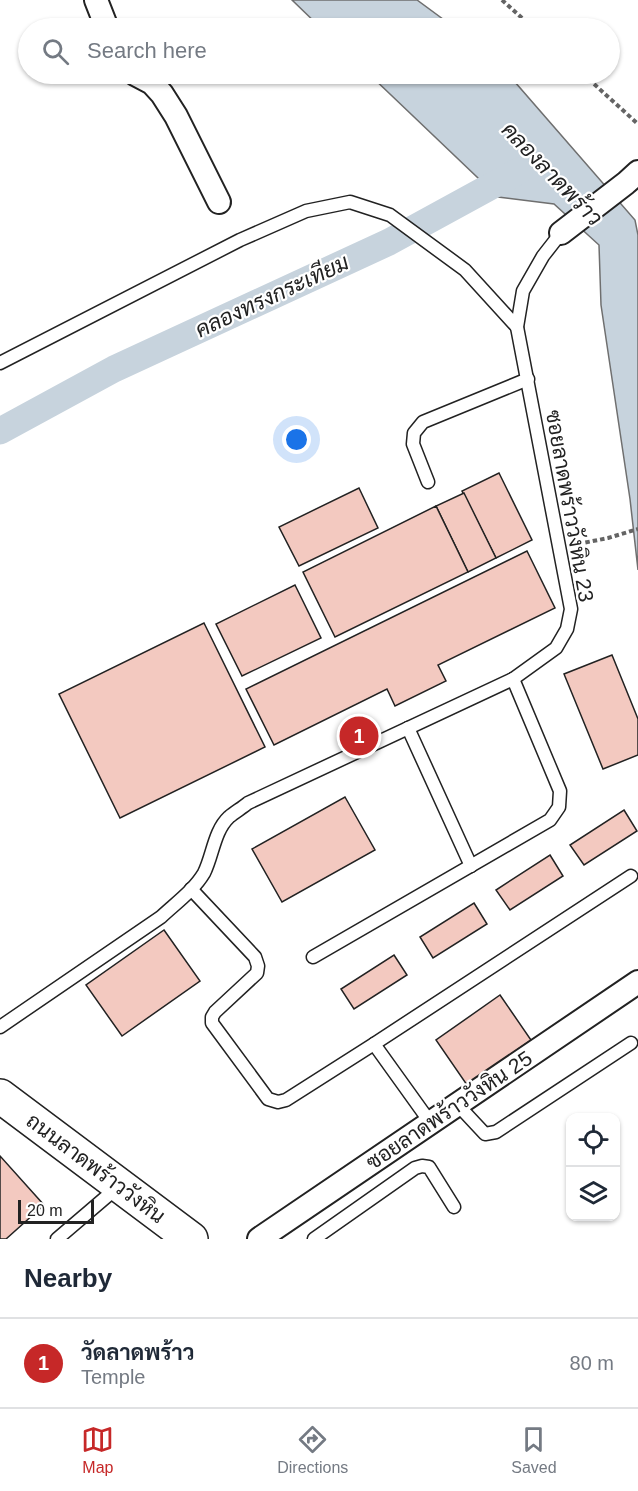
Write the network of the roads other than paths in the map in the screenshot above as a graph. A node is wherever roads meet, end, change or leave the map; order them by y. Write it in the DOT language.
graph roads {
  1 [pos="96,0"];
  2 [pos="103,18"];
  3 [pos="153,84"];
  4 [pos="632,178"];
  5 [pos="219,202"];
  6 [pos="561,233"];
  7 [pos="517,327"];
  8 [pos="0,363"];
  9 [pos="528,379"];
  10 [pos="428,482"];
  11 [pos="513,679"];
  12 [pos="408,728"];
  13 [pos="471,866"];
  14 [pos="631,876"];
  15 [pos="191,889"];
  16 [pos="313,957"];
  17 [pos="638,982"];
  18 [pos="0,1027"];
  19 [pos="631,1043"];
  20 [pos="374,1044"];
  21 [pos="0,1096"];
  22 [pos="457,1104"];
  23 [pos="430,1122"];
  24 [pos="120,1185"];
  25 [pos="454,1207"];
  26 [pos="57,1239"];
  27 [pos="191,1239"];
  28 [pos="260,1239"];
  29 [pos="314,1239"];
  1 -- 2 [label="street"];
  3 -- 5 [label="street"];
  4 -- 6 [label="street"];
  6 -- 7 [label="lane, ซอยลาดพร้าววังหิน 23"];
  7 -- 8 [label="lane"];
  7 -- 9 [label="lane, ซอยลาดพร้าววังหิน 23"];
  9 -- 10 [label="lane"];
  9 -- 11 [label="lane, ซอยลาดพร้าววังหิน 23"];
  11 -- 12 [label="lane, ซอยลาดพร้าววังหิน 23"];
  11 -- 13 [label="lane"];
  12 -- 13 [label="lane"];
  12 -- 15 [label="lane, ซอยลาดพร้าววังหิน 23"];
  13 -- 16 [label="lane"];
  14 -- 20 [label="lane"];
  15 -- 18 [label="lane, ซอยลาดพร้าววังหิน 23"];
  15 -- 20 [label="lane"];
  17 -- 22 [label="street, ซอยลาดพร้าววังหิน 25"];
  19 -- 22 [label="lane"];
  20 -- 23 [label="lane"];
  21 -- 24 [label="main road, ถนนลาดพร้าววังหิน"];
  22 -- 23 [label="street, ซอยลาดพร้าววังหิน 25"];
  23 -- 28 [label="street, ซอยลาดพร้าววังหิน 25"];
  24 -- 26 [label="lane"];
  24 -- 27 [label="main road, ถนนลาดพร้าววังหิน"];
  25 -- 29 [label="lane"];
}
